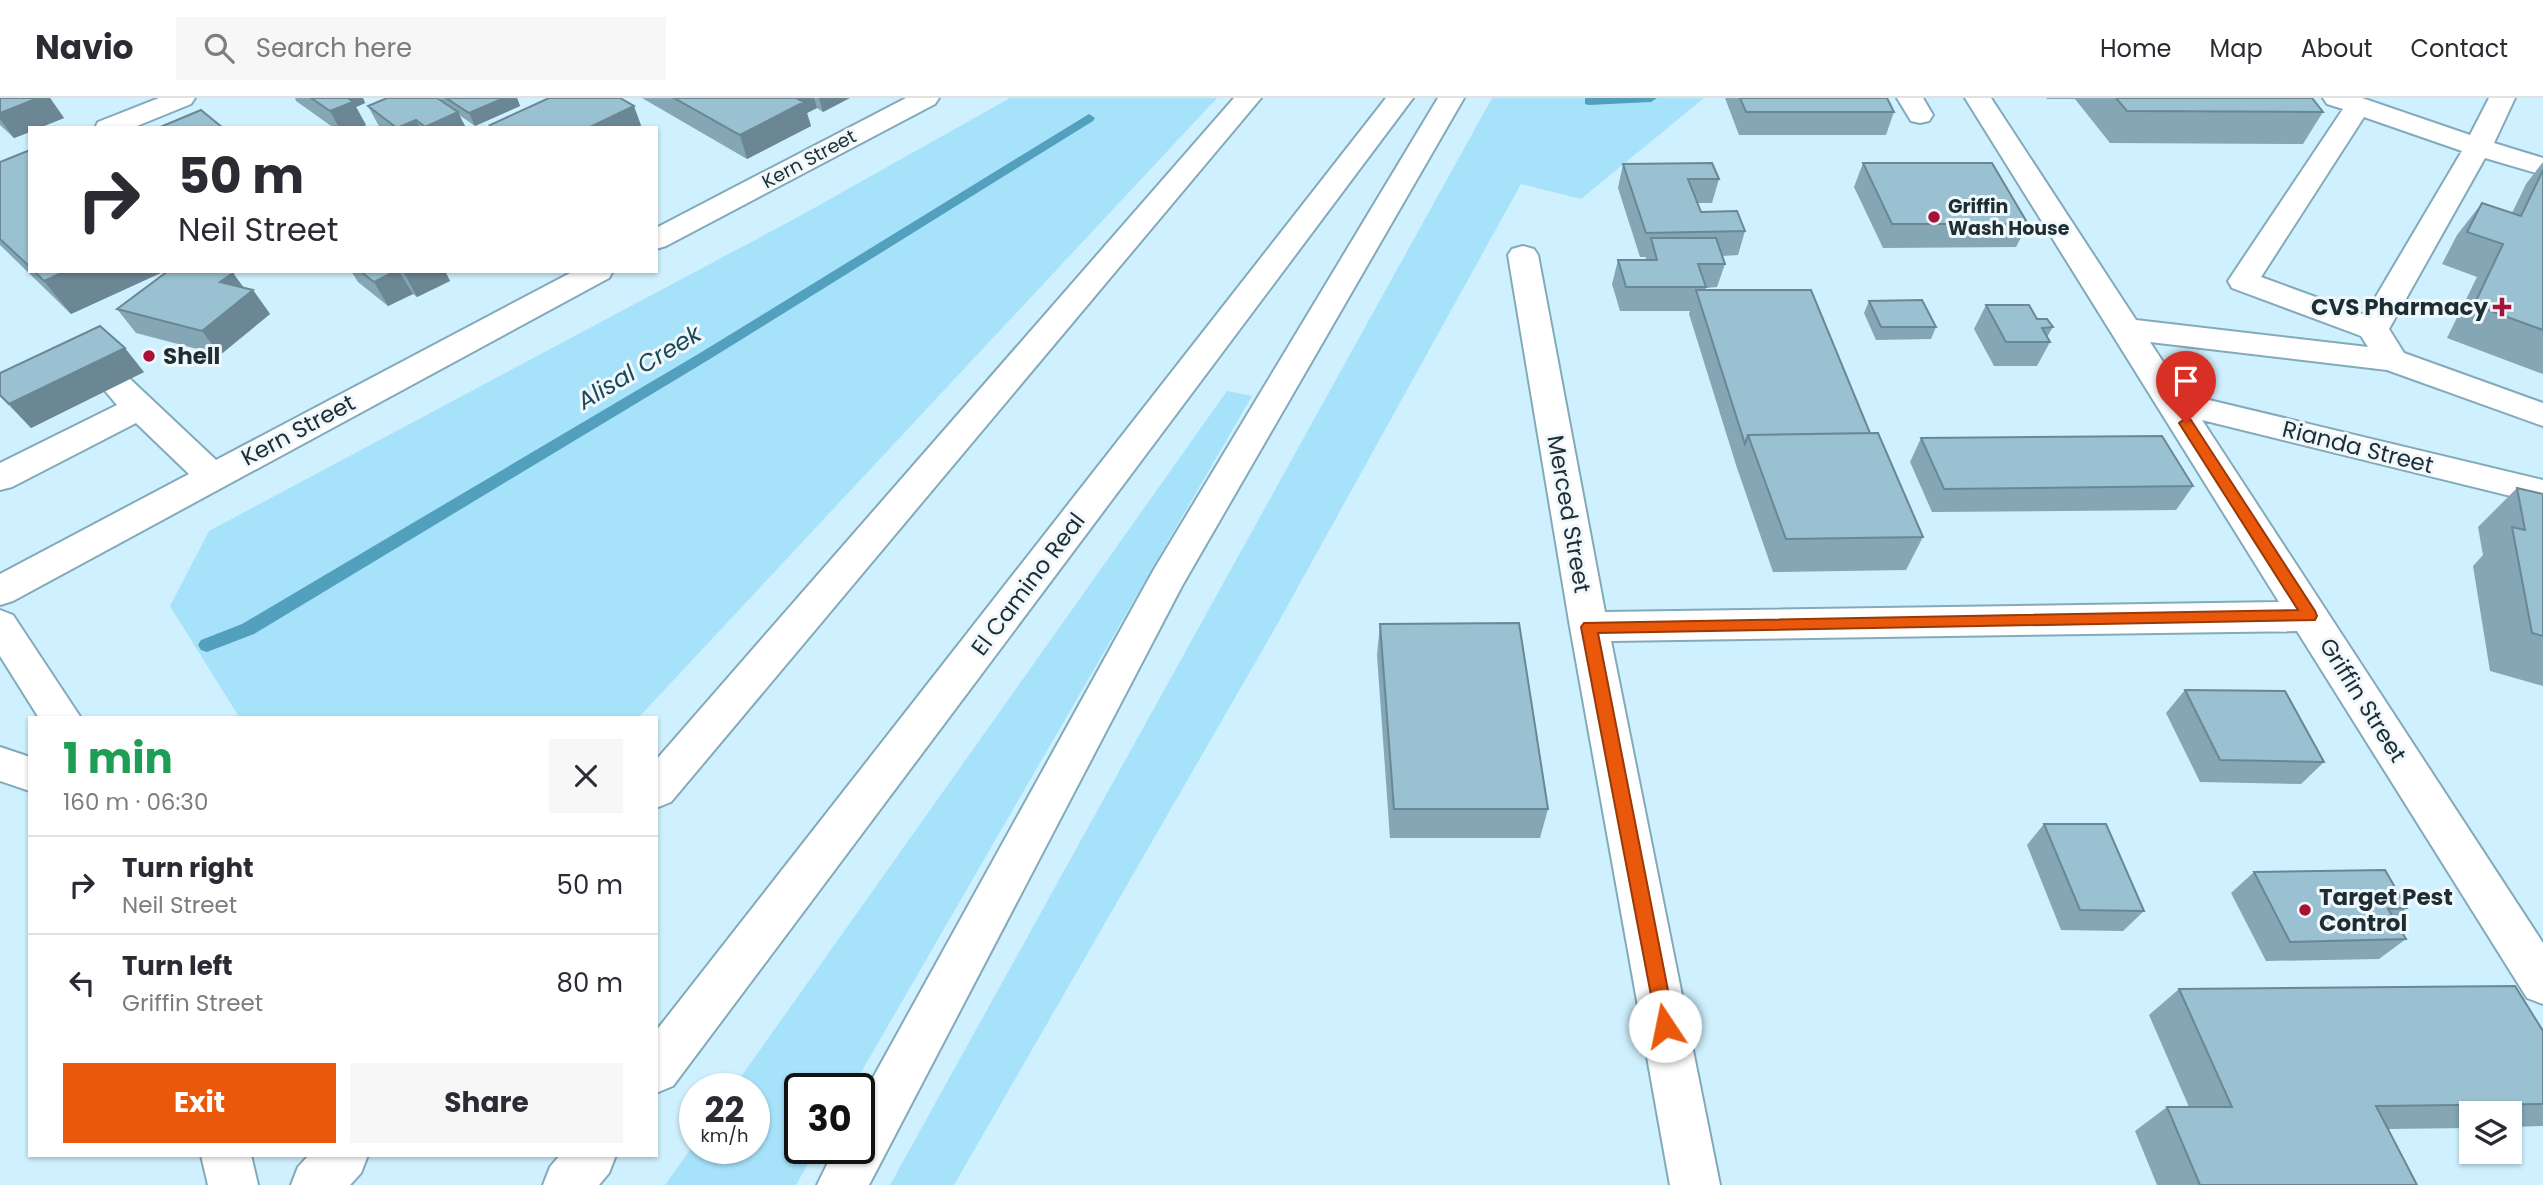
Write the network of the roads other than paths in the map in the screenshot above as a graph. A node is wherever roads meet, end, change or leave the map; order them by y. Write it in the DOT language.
graph roads {
  1 [pos="182,98"];
  2 [pos="926,98"];
  3 [pos="1248,98"];
  4 [pos="1400,98"];
  5 [pos="1451,98"];
  6 [pos="1978,98"];
  7 [pos="2502,98"];
  8 [pos="2347,102"];
  9 [pos="113,126"];
  10 [pos="2478,147"];
  11 [pos="2543,167"];
  12 [pos="658,239"];
  13 [pos="1522,256"];
  14 [pos="594,273"];
  15 [pos="2126,329"];
  16 [pos="2373,329"];
  17 [pos="2392,360"];
  18 [pos="2172,402"];
  19 [pos="2543,415"];
  20 [pos="212,476"];
  21 [pos="0,478"];
  22 [pos="2543,492"];
  23 [pos="0,591"];
  24 [pos="2309,616"];
  25 [pos="0,625"];
  26 [pos="1589,627"];
  27 [pos="60,716"];
  28 [pos="0,764"];
  29 [pos="28,773"];
  30 [pos="658,788"];
  31 [pos="2543,983"];
  32 [pos="658,1067"];
  33 [pos="226,1157"];
  34 [pos="341,1157"];
  35 [pos="589,1157"];
  36 [pos="233,1185"];
  37 [pos="316,1185"];
  38 [pos="568,1185"];
  39 [pos="842,1185"];
  40 [pos="1695,1185"];
  1 -- 9 [label="main road"];
  2 -- 12 [label="main road, Kern Street"];
  3 -- 30 [label="main road"];
  4 -- 32 [label="main road, El Camino Real"];
  5 -- 39 [label="main road"];
  6 -- 15 [label="main road, Griffin Street"];
  7 -- 10 [label="main road"];
  8 -- 10 [label="main road"];
  8 -- 16 [label="main road"];
  10 -- 11 [label="main road"];
  10 -- 16 [label="main road"];
  13 -- 26 [label="main road, Merced Street"];
  14 -- 20 [label="main road, Kern Street"];
  15 -- 17 [label="main road"];
  15 -- 18 [label="main road, Griffin Street"];
  16 -- 17 [label="main road"];
  17 -- 19 [label="main road"];
  18 -- 22 [label="main road, Rianda Street"];
  18 -- 24 [label="main road, Griffin Street"];
  20 -- 21 [label="main road"];
  20 -- 23 [label="main road, Kern Street"];
  24 -- 26 [label="main road"];
  24 -- 31 [label="main road, Griffin Street"];
  25 -- 27 [label="main road"];
  26 -- 40 [label="main road, Merced Street"];
  28 -- 29 [label="main road"];
  33 -- 36 [label="main road"];
  34 -- 37 [label="main road"];
  35 -- 38 [label="main road"];
}
